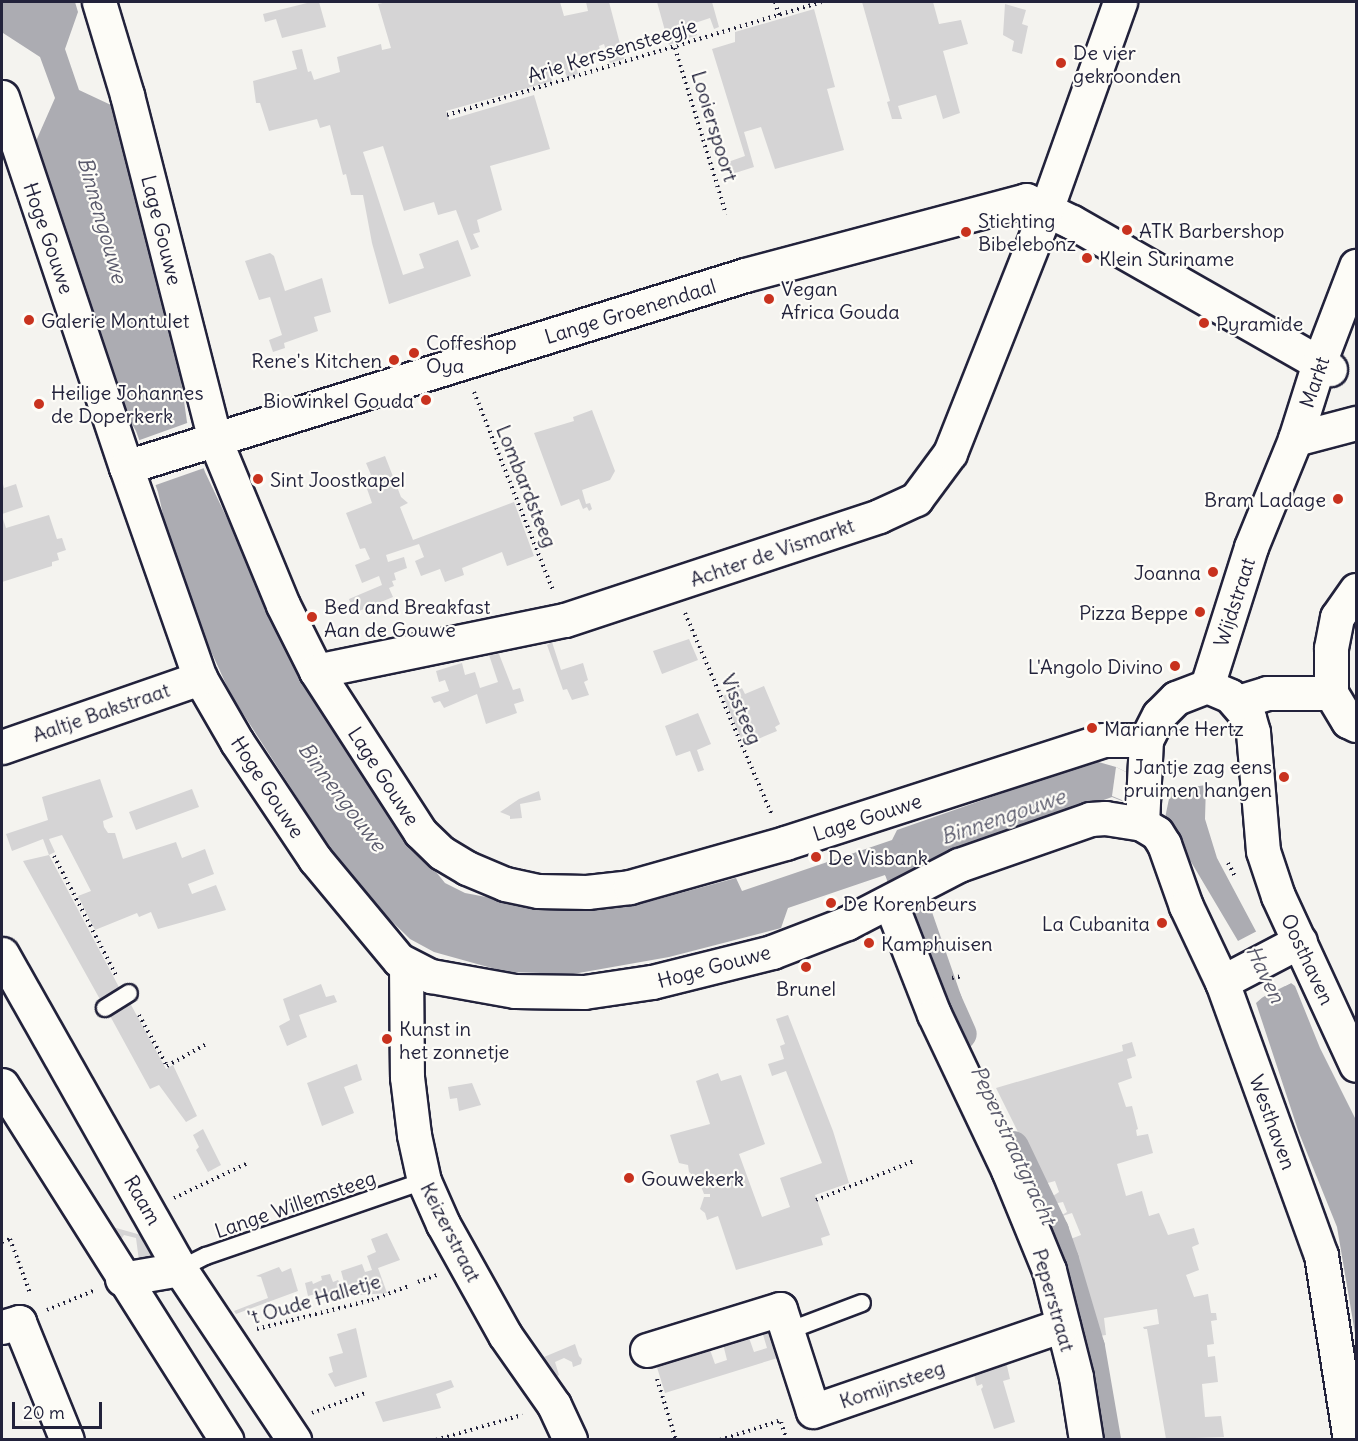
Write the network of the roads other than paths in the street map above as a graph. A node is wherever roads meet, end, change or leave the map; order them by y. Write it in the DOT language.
graph roads {
  1 [pos="99,2"];
  2 [pos="1120,2"];
  3 [pos="2,97"];
  4 [pos="1046,210"];
  5 [pos="1356,266"];
  6 [pos="1325,366"];
  7 [pos="1356,423"];
  8 [pos="1295,439"];
  9 [pos="207,442"];
  10 [pos="135,465"];
  11 [pos="1356,590"];
  12 [pos="316,671"];
  13 [pos="200,678"];
  14 [pos="1207,686"];
  15 [pos="1331,693"];
  16 [pos="1238,702"];
  17 [pos="1356,725"];
  18 [pos="1146,740"];
  19 [pos="2,747"];
  20 [pos="1143,805"];
  21 [pos="904,893"];
  22 [pos="1288,947"];
  23 [pos="2,954"];
  24 [pos="406,965"];
  25 [pos="1233,976"];
  26 [pos="129,993"];
  27 [pos="105,1008"];
  28 [pos="1356,1065"];
  29 [pos="2,1089"];
  30 [pos="424,1181"];
  31 [pos="180,1269"];
  32 [pos="122,1279"];
  33 [pos="862,1303"];
  34 [pos="19,1321"];
  35 [pos="1063,1324"];
  36 [pos="788,1331"];
  37 [pos="647,1350"];
  38 [pos="301,1427"];
  39 [pos="68,1440"];
  40 [pos="226,1440"];
  41 [pos="570,1440"];
  42 [pos="1086,1440"];
  43 [pos="1350,1440"];
  1 -- 9 [label="street, Lage Gouwe"];
  2 -- 4 [label="street, Achter de Vismarkt"];
  3 -- 10 [label="street, Hoge Gouwe"];
  4 -- 6 [label="street, Lange Groenendaal"];
  4 -- 9 [label="street, Lange Groenendaal"];
  4 -- 12 [label="street, Achter de Vismarkt"];
  5 -- 6 [label="street, Markt"];
  6 -- 8 [label="street, Markt"];
  7 -- 8 [label="street, Markt"];
  8 -- 14 [label="street, Wijdstraat"];
  9 -- 10 [label="street, Lange Groenendaal"];
  9 -- 12 [label="street, Lage Gouwe"];
  10 -- 13 [label="street, Hoge Gouwe"];
  11 -- 15 [label="street"];
  12 -- 18 [label="street, Lage Gouwe"];
  13 -- 19 [label="street, Aaltje Bakstraat"];
  13 -- 24 [label="street, Hoge Gouwe"];
  14 -- 16 [label="street"];
  14 -- 18 [label="street"];
  15 -- 16 [label="street"];
  15 -- 17 [label="street"];
  16 -- 22 [label="street, Oosthaven"];
  18 -- 20 [label="street"];
  20 -- 21 [label="street, Hoge Gouwe"];
  20 -- 25 [label="street, Westhaven"];
  21 -- 24 [label="street, Hoge Gouwe"];
  21 -- 35 [label="street, Peperstraat"];
  22 -- 25 [label="street"];
  22 -- 28 [label="street, Oosthaven"];
  23 -- 31 [label="street, Raam"];
  24 -- 30 [label="street, Keizerstraat"];
  25 -- 43 [label="street, Westhaven"];
  26 -- 27 [label="lane"];
  29 -- 32 [label="street"];
  30 -- 31 [label="lane, Lange Willemsteeg"];
  30 -- 41 [label="street, Keizerstraat"];
  31 -- 32 [label="street"];
  31 -- 38 [label="street, Raam"];
  32 -- 40 [label="street"];
  33 -- 36 [label="lane"];
  34 -- 39 [label="street"];
  35 -- 36 [label="street, Komijnsteeg"];
  35 -- 42 [label="street, Peperstraat"];
  36 -- 37 [label="street"];
}
